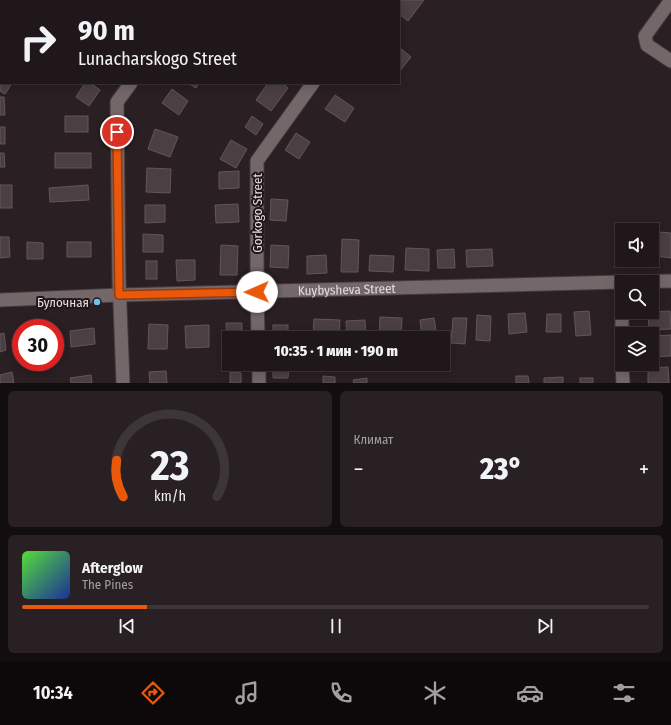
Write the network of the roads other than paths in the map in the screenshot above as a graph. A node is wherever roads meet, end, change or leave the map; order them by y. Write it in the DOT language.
graph roads {
  1 [pos="671,0"];
  2 [pos="671,61"];
  3 [pos="130,84"];
  4 [pos="312,84"];
  5 [pos="659,281"];
  6 [pos="671,281"];
  7 [pos="615,282"];
  8 [pos="257,292"];
  9 [pos="119,295"];
  10 [pos="0,300"];
  11 [pos="258,331"];
  12 [pos="259,371"];
  13 [pos="622,371"];
  14 [pos="123,383"];
  15 [pos="259,383"];
  16 [pos="623,383"];
  1 -- 2 [label="street"];
  3 -- 9 [label="street"];
  4 -- 8 [label="street, Gorkogo Street"];
  5 -- 6 [label="street"];
  7 -- 8 [label="street, Kuybysheva Street"];
  8 -- 9 [label="street, Kuybysheva Street"];
  8 -- 11 [label="street, Gorkogo Street"];
  9 -- 10 [label="street, Kuybysheva Street"];
  9 -- 14 [label="street"];
  12 -- 15 [label="street"];
  13 -- 16 [label="street"];
}
